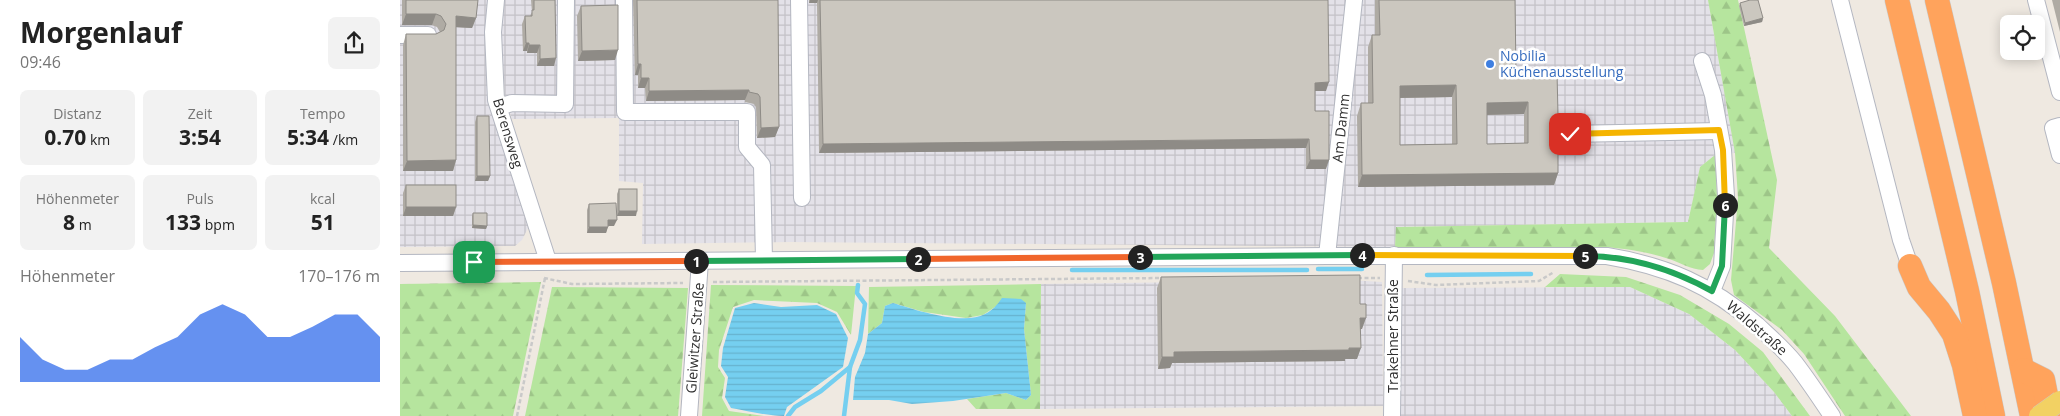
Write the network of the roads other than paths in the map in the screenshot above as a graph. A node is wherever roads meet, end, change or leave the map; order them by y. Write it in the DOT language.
graph roads {
  1 [pos="496,0"];
  2 [pos="566,0"];
  3 [pos="624,0"];
  4 [pos="799,0"];
  5 [pos="1354,0"];
  6 [pos="1840,0"];
  7 [pos="1897,0"];
  8 [pos="1937,0"];
  9 [pos="2036,0"];
  10 [pos="400,35"];
  11 [pos="432,35"];
  12 [pos="1702,61"];
  13 [pos="2060,92"];
  14 [pos="499,107"];
  15 [pos="2060,126"];
  16 [pos="1719,130"];
  17 [pos="1570,134"];
  18 [pos="2060,155"];
  19 [pos="802,198"];
  20 [pos="1394,255"];
  21 [pos="1327,256"];
  22 [pos="764,260"];
  23 [pos="548,261"];
  24 [pos="700,261"];
  25 [pos="400,263"];
  26 [pos="1910,266"];
  27 [pos="1712,291"];
  28 [pos="2023,370"];
  29 [pos="2060,401"];
  30 [pos="689,416"];
  31 [pos="1392,416"];
  32 [pos="1832,416"];
  33 [pos="1975,416"];
  34 [pos="1993,416"];
  35 [pos="2032,416"];
  36 [pos="2039,416"];
  37 [pos="2050,416"];
  1 -- 14 [label="street, Berensweg"];
  2 -- 14 [label="street"];
  3 -- 22 [label="street"];
  4 -- 19 [label="street"];
  5 -- 21 [label="street, Am Damm"];
  6 -- 26 [label="street"];
  7 -- 34 [label="highway"];
  8 -- 28 [label="highway"];
  9 -- 13 [label="street"];
  10 -- 11 [label="street"];
  12 -- 16 [label="street"];
  14 -- 23 [label="street, Berensweg"];
  15 -- 18 [label="street"];
  16 -- 17 [label="street"];
  16 -- 27 [label="street"];
  20 -- 21 [label="street, Waldstraße"];
  20 -- 27 [label="street, Waldstraße"];
  20 -- 31 [label="street, Trakehner Straße"];
  21 -- 22 [label="street, Waldstraße"];
  22 -- 24 [label="street, Waldstraße"];
  23 -- 24 [label="street, Waldstraße"];
  23 -- 25 [label="street, Waldstraße"];
  24 -- 30 [label="street, Gleiwitzer Straße"];
  26 -- 33 [label="highway"];
  27 -- 32 [label="street, Waldstraße"];
  28 -- 35 [label="highway"];
  28 -- 37 [label="highway"];
  29 -- 36 [label="main road, bridge"];
}
